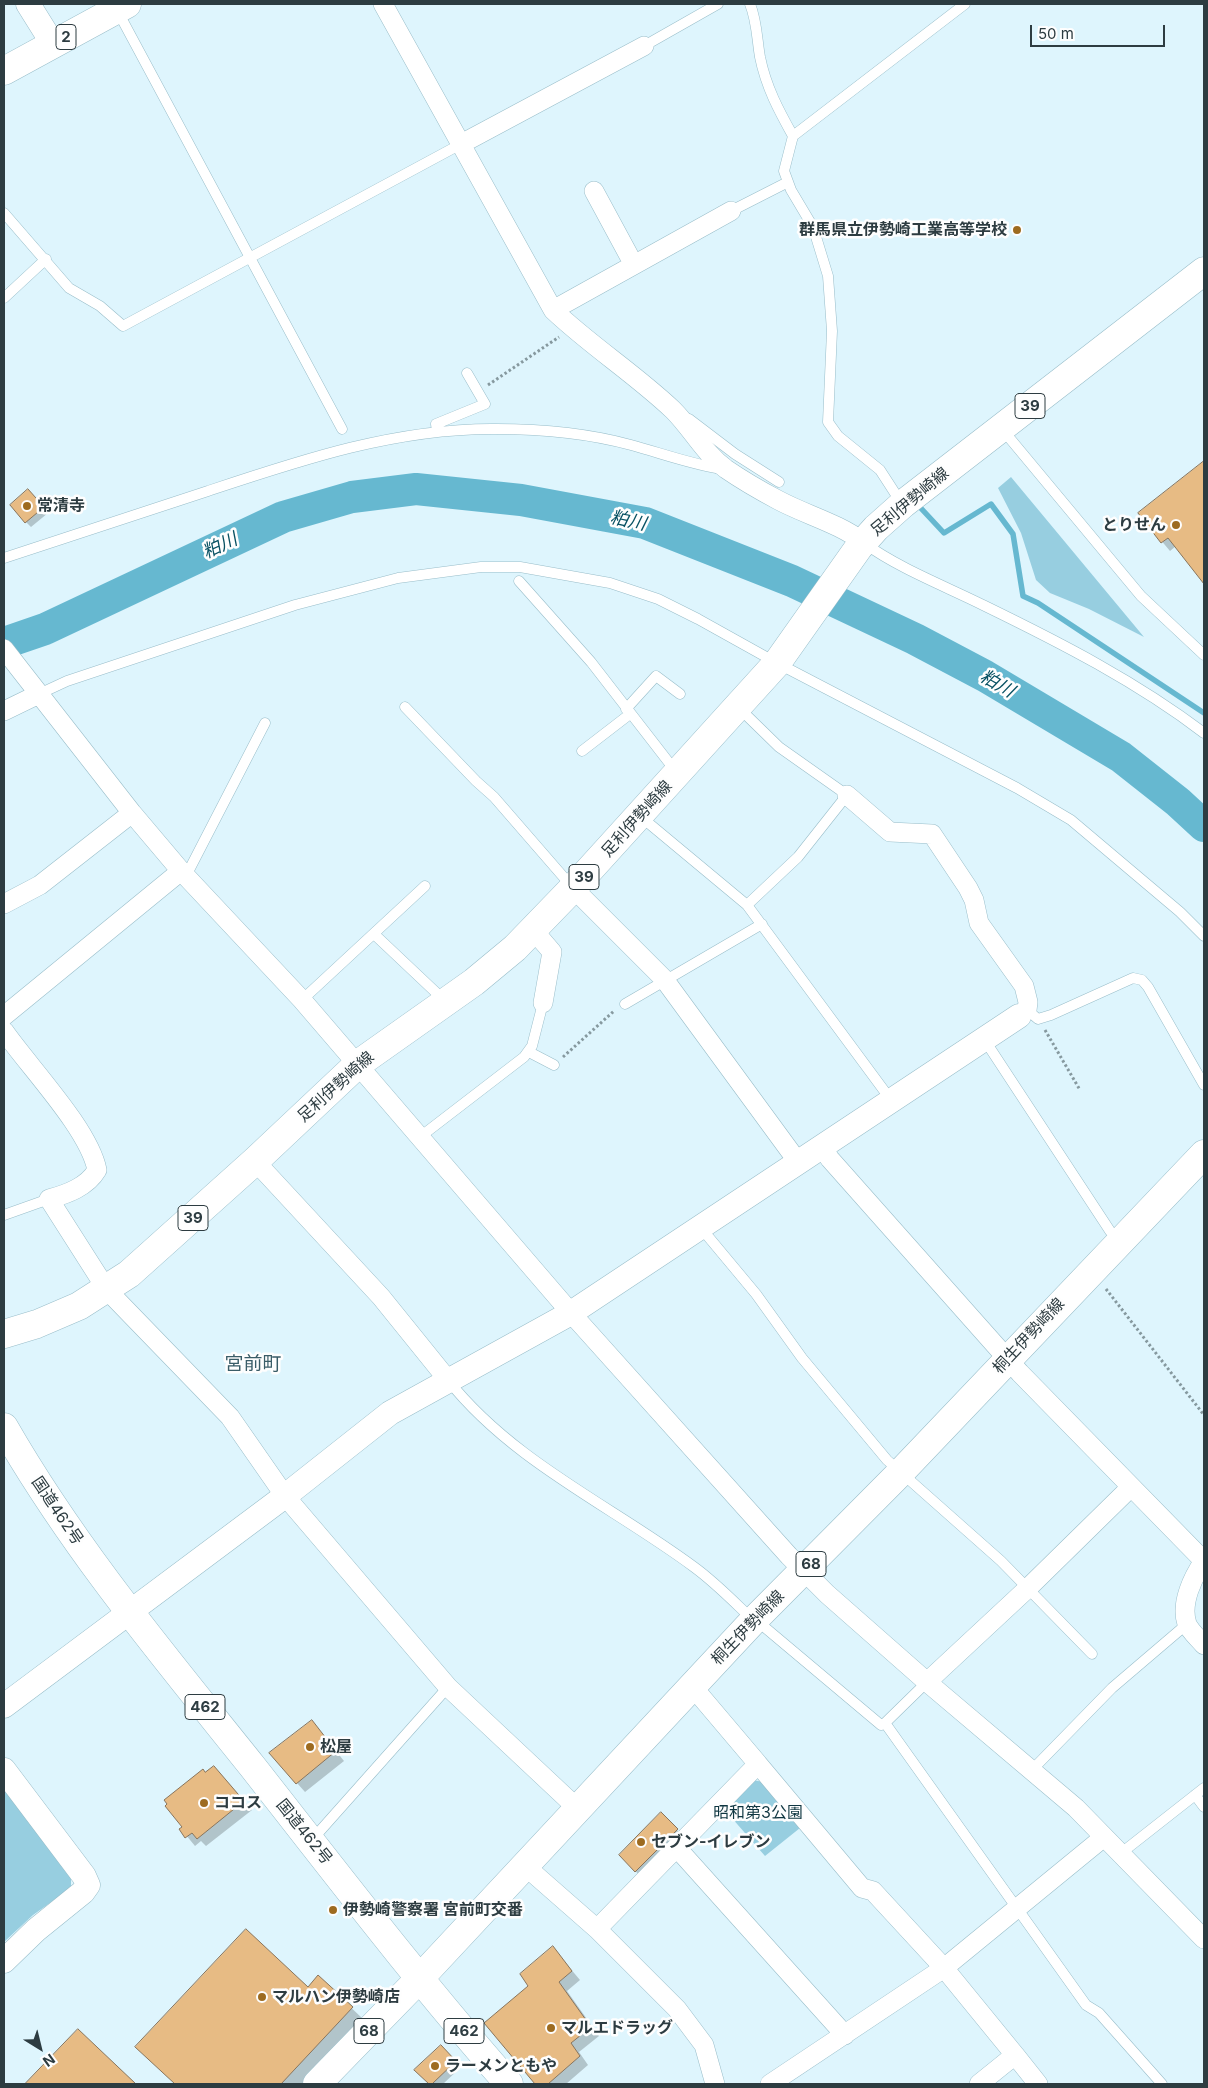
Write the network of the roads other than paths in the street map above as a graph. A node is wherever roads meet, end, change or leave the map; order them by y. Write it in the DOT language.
graph roads {
  1 [pos="28,4"];
  2 [pos="383,4"];
  3 [pos="718,4"];
  4 [pos="750,4"];
  5 [pos="965,4"];
  6 [pos="122,7"];
  7 [pos="53,44"];
  8 [pos="644,46"];
  9 [pos="4,71"];
  10 [pos="793,136"];
  11 [pos="461,144"];
  12 [pos="788,182"];
  13 [pos="594,191"];
  14 [pos="731,211"];
  15 [pos="4,213"];
  16 [pos="252,257"];
  17 [pos="46,259"];
  18 [pos="634,265"];
  19 [pos="1204,271"];
  20 [pos="4,298"];
  21 [pos="553,310"];
  22 [pos="467,373"];
  23 [pos="673,411"];
  24 [pos="1002,428"];
  25 [pos="342,430"];
  26 [pos="437,432"];
  27 [pos="727,470"];
  28 [pos="778,482"];
  29 [pos="903,504"];
  30 [pos="861,544"];
  31 [pos="4,558"];
  32 [pos="519,581"];
  33 [pos="4,649"];
  34 [pos="1204,655"];
  35 [pos="779,660"];
  36 [pos="35,693"];
  37 [pos="680,694"];
  38 [pos="4,701"];
  39 [pos="738,706"];
  40 [pos="405,708"];
  41 [pos="4,711"];
  42 [pos="628,711"];
  43 [pos="265,723"];
  44 [pos="1204,733"];
  45 [pos="582,751"];
  46 [pos="678,774"];
  47 [pos="847,795"];
  48 [pos="132,813"];
  49 [pos="640,816"];
  50 [pos="184,873"];
  51 [pos="425,886"];
  52 [pos="574,888"];
  53 [pos="4,904"];
  54 [pos="747,905"];
  55 [pos="762,924"];
  56 [pos="534,931"];
  57 [pos="374,934"];
  58 [pos="1204,936"];
  59 [pos="664,979"];
  60 [pos="302,1000"];
  61 [pos="446,1001"];
  62 [pos="543,1003"];
  63 [pos="625,1004"];
  64 [pos="1028,1015"];
  65 [pos="4,1016"];
  66 [pos="4,1031"];
  67 [pos="984,1039"];
  68 [pos="529,1052"];
  69 [pos="358,1064"];
  70 [pos="554,1065"];
  71 [pos="1204,1085"];
  72 [pos="891,1100"];
  73 [pos="420,1136"];
  74 [pos="821,1146"];
  75 [pos="1204,1154"];
  76 [pos="255,1161"];
  77 [pos="798,1162"];
  78 [pos="49,1199"];
  79 [pos="4,1215"];
  80 [pos="701,1228"];
  81 [pos="1120,1241"];
  82 [pos="107,1290"];
  83 [pos="571,1313"];
  84 [pos="4,1334"];
  85 [pos="1008,1358"];
  86 [pos="448,1380"];
  87 [pos="4,1426"];
  88 [pos="900,1473"];
  89 [pos="1131,1487"];
  90 [pos="285,1496"];
  91 [pos="1204,1561"];
  92 [pos="804,1570"];
  93 [pos="1028,1588"];
  94 [pos="129,1612"];
  95 [pos="754,1620"];
  96 [pos="1187,1624"];
  97 [pos="1204,1645"];
  98 [pos="1092,1654"];
  99 [pos="927,1682"];
  100 [pos="692,1686"];
  101 [pos="448,1687"];
  102 [pos="4,1706"];
  103 [pos="885,1723"];
  104 [pos="758,1764"];
  105 [pos="4,1770"];
  106 [pos="1031,1771"];
  107 [pos="1204,1788"];
  108 [pos="1195,1795"];
  109 [pos="1204,1807"];
  110 [pos="577,1808"];
  111 [pos="1104,1837"];
  112 [pos="311,1841"];
  113 [pos="677,1848"];
  114 [pos="1120,1854"];
  115 [pos="524,1866"];
  116 [pos="1017,1906"];
  117 [pos="597,1928"];
  118 [pos="1204,1939"];
  119 [pos="4,1961"];
  120 [pos="944,1968"];
  121 [pos="421,1977"];
  122 [pos="845,2035"];
  123 [pos="1015,2055"];
  124 [pos="317,2084"];
  125 [pos="509,2084"];
  126 [pos="716,2084"];
  127 [pos="770,2084"];
  128 [pos="979,2084"];
  129 [pos="1038,2084"];
  130 [pos="1162,2084"];
  1 -- 7 [label="street"];
  2 -- 11 [label="street"];
  3 -- 8 [label="lane"];
  4 -- 10 [label="lane"];
  5 -- 10 [label="lane"];
  6 -- 7 [label="main road, 2"];
  6 -- 16 [label="lane"];
  7 -- 9 [label="main road, 2"];
  8 -- 11 [label="street"];
  10 -- 12 [label="lane"];
  11 -- 16 [label="lane"];
  11 -- 21 [label="street"];
  12 -- 14 [label="lane"];
  12 -- 29 [label="lane"];
  13 -- 18 [label="street"];
  14 -- 18 [label="street"];
  15 -- 17 [label="lane"];
  16 -- 17 [label="lane"];
  16 -- 25 [label="lane"];
  17 -- 20 [label="lane"];
  18 -- 21 [label="street"];
  19 -- 24 [label="main road, 足利伊勢崎線 / 39"];
  21 -- 23 [label="street"];
  22 -- 26 [label="lane"];
  23 -- 27 [label="street"];
  23 -- 28 [label="lane"];
  24 -- 29 [label="main road, 足利伊勢崎線 / 39"];
  24 -- 34 [label="lane"];
  26 -- 27 [label="lane"];
  26 -- 31 [label="lane"];
  27 -- 30 [label="street"];
  29 -- 30 [label="main road, 足利伊勢崎線 / 39"];
  30 -- 35 [label="main road, 足利伊勢崎線 / 39"];
  30 -- 44 [label="lane"];
  32 -- 42 [label="lane"];
  33 -- 36 [label="street"];
  35 -- 36 [label="lane"];
  35 -- 39 [label="main road, 足利伊勢崎線 / 39"];
  35 -- 58 [label="lane"];
  36 -- 38 [label="lane"];
  36 -- 41 [label="street"];
  36 -- 48 [label="street"];
  37 -- 42 [label="lane"];
  39 -- 46 [label="main road, 足利伊勢崎線 / 39"];
  39 -- 47 [label="lane"];
  40 -- 52 [label="lane"];
  42 -- 45 [label="lane"];
  42 -- 46 [label="lane"];
  43 -- 50 [label="lane"];
  46 -- 49 [label="main road, 足利伊勢崎線 / 39"];
  47 -- 54 [label="lane"];
  47 -- 64 [label="street"];
  48 -- 50 [label="street"];
  48 -- 53 [label="street"];
  49 -- 52 [label="main road, 足利伊勢崎線 / 39"];
  49 -- 54 [label="lane"];
  50 -- 60 [label="street"];
  50 -- 65 [label="street"];
  51 -- 57 [label="lane"];
  52 -- 56 [label="main road, 足利伊勢崎線 / 39"];
  52 -- 59 [label="street"];
  54 -- 55 [label="lane"];
  55 -- 59 [label="lane"];
  55 -- 72 [label="lane"];
  56 -- 61 [label="main road, 足利伊勢崎線 / 39"];
  56 -- 62 [label="street"];
  57 -- 60 [label="lane"];
  57 -- 61 [label="lane"];
  59 -- 63 [label="lane"];
  59 -- 77 [label="street"];
  60 -- 69 [label="street"];
  61 -- 69 [label="main road, 足利伊勢崎線 / 39"];
  62 -- 68 [label="lane"];
  64 -- 67 [label="street"];
  64 -- 71 [label="lane"];
  66 -- 78 [label="street"];
  67 -- 72 [label="street"];
  67 -- 81 [label="lane"];
  68 -- 70 [label="lane"];
  68 -- 73 [label="lane"];
  69 -- 73 [label="street"];
  69 -- 76 [label="main road, 足利伊勢崎線 / 39"];
  72 -- 74 [label="street"];
  73 -- 83 [label="street"];
  74 -- 77 [label="street"];
  74 -- 85 [label="street"];
  75 -- 81 [label="main road, 桐生伊勢崎線 / 68"];
  76 -- 82 [label="main road, 足利伊勢崎線 / 39"];
  76 -- 86 [label="street"];
  77 -- 80 [label="street"];
  78 -- 79 [label="lane"];
  78 -- 82 [label="street"];
  80 -- 83 [label="street"];
  80 -- 88 [label="lane"];
  81 -- 85 [label="main road, 桐生伊勢崎線 / 68"];
  82 -- 84 [label="main road, 足利伊勢崎線 / 39"];
  82 -- 90 [label="street"];
  83 -- 86 [label="street"];
  83 -- 92 [label="street"];
  85 -- 88 [label="main road, 桐生伊勢崎線 / 68"];
  85 -- 89 [label="street"];
  86 -- 90 [label="street"];
  86 -- 95 [label="lane"];
  87 -- 94 [label="main road, 国道462号 / 462"];
  88 -- 92 [label="main road, 桐生伊勢崎線 / 68"];
  88 -- 93 [label="lane"];
  89 -- 91 [label="street"];
  89 -- 93 [label="street"];
  90 -- 94 [label="street"];
  90 -- 101 [label="street"];
  91 -- 96 [label="street"];
  92 -- 95 [label="main road, 桐生伊勢崎線 / 68"];
  92 -- 99 [label="street"];
  93 -- 98 [label="lane"];
  93 -- 99 [label="street"];
  94 -- 102 [label="street"];
  94 -- 112 [label="main road, 国道462号 / 462"];
  95 -- 100 [label="main road, 桐生伊勢崎線 / 68"];
  95 -- 103 [label="lane"];
  96 -- 97 [label="street"];
  96 -- 106 [label="lane"];
  99 -- 103 [label="lane"];
  99 -- 106 [label="street"];
  100 -- 104 [label="street"];
  100 -- 110 [label="main road, 桐生伊勢崎線 / 68"];
  101 -- 110 [label="street"];
  101 -- 112 [label="lane"];
  103 -- 116 [label="lane"];
  104 -- 113 [label="street"];
  104 -- 120 [label="street"];
  105 -- 119 [label="street"];
  106 -- 111 [label="street"];
  107 -- 108 [label="lane"];
  108 -- 109 [label="lane"];
  108 -- 114 [label="lane"];
  110 -- 115 [label="main road, 桐生伊勢崎線 / 68"];
  111 -- 114 [label="street"];
  111 -- 116 [label="street"];
  112 -- 121 [label="main road, 国道462号 / 462"];
  113 -- 117 [label="street"];
  113 -- 122 [label="street"];
  114 -- 118 [label="street"];
  115 -- 117 [label="street"];
  115 -- 121 [label="main road, 桐生伊勢崎線 / 68"];
  116 -- 120 [label="street"];
  116 -- 130 [label="lane"];
  117 -- 126 [label="street"];
  120 -- 122 [label="street"];
  120 -- 123 [label="street"];
  121 -- 124 [label="main road, 桐生伊勢崎線 / 68"];
  121 -- 125 [label="main road, 国道462号 / 462"];
  122 -- 127 [label="street"];
  123 -- 128 [label="street"];
  123 -- 129 [label="street"];
}
